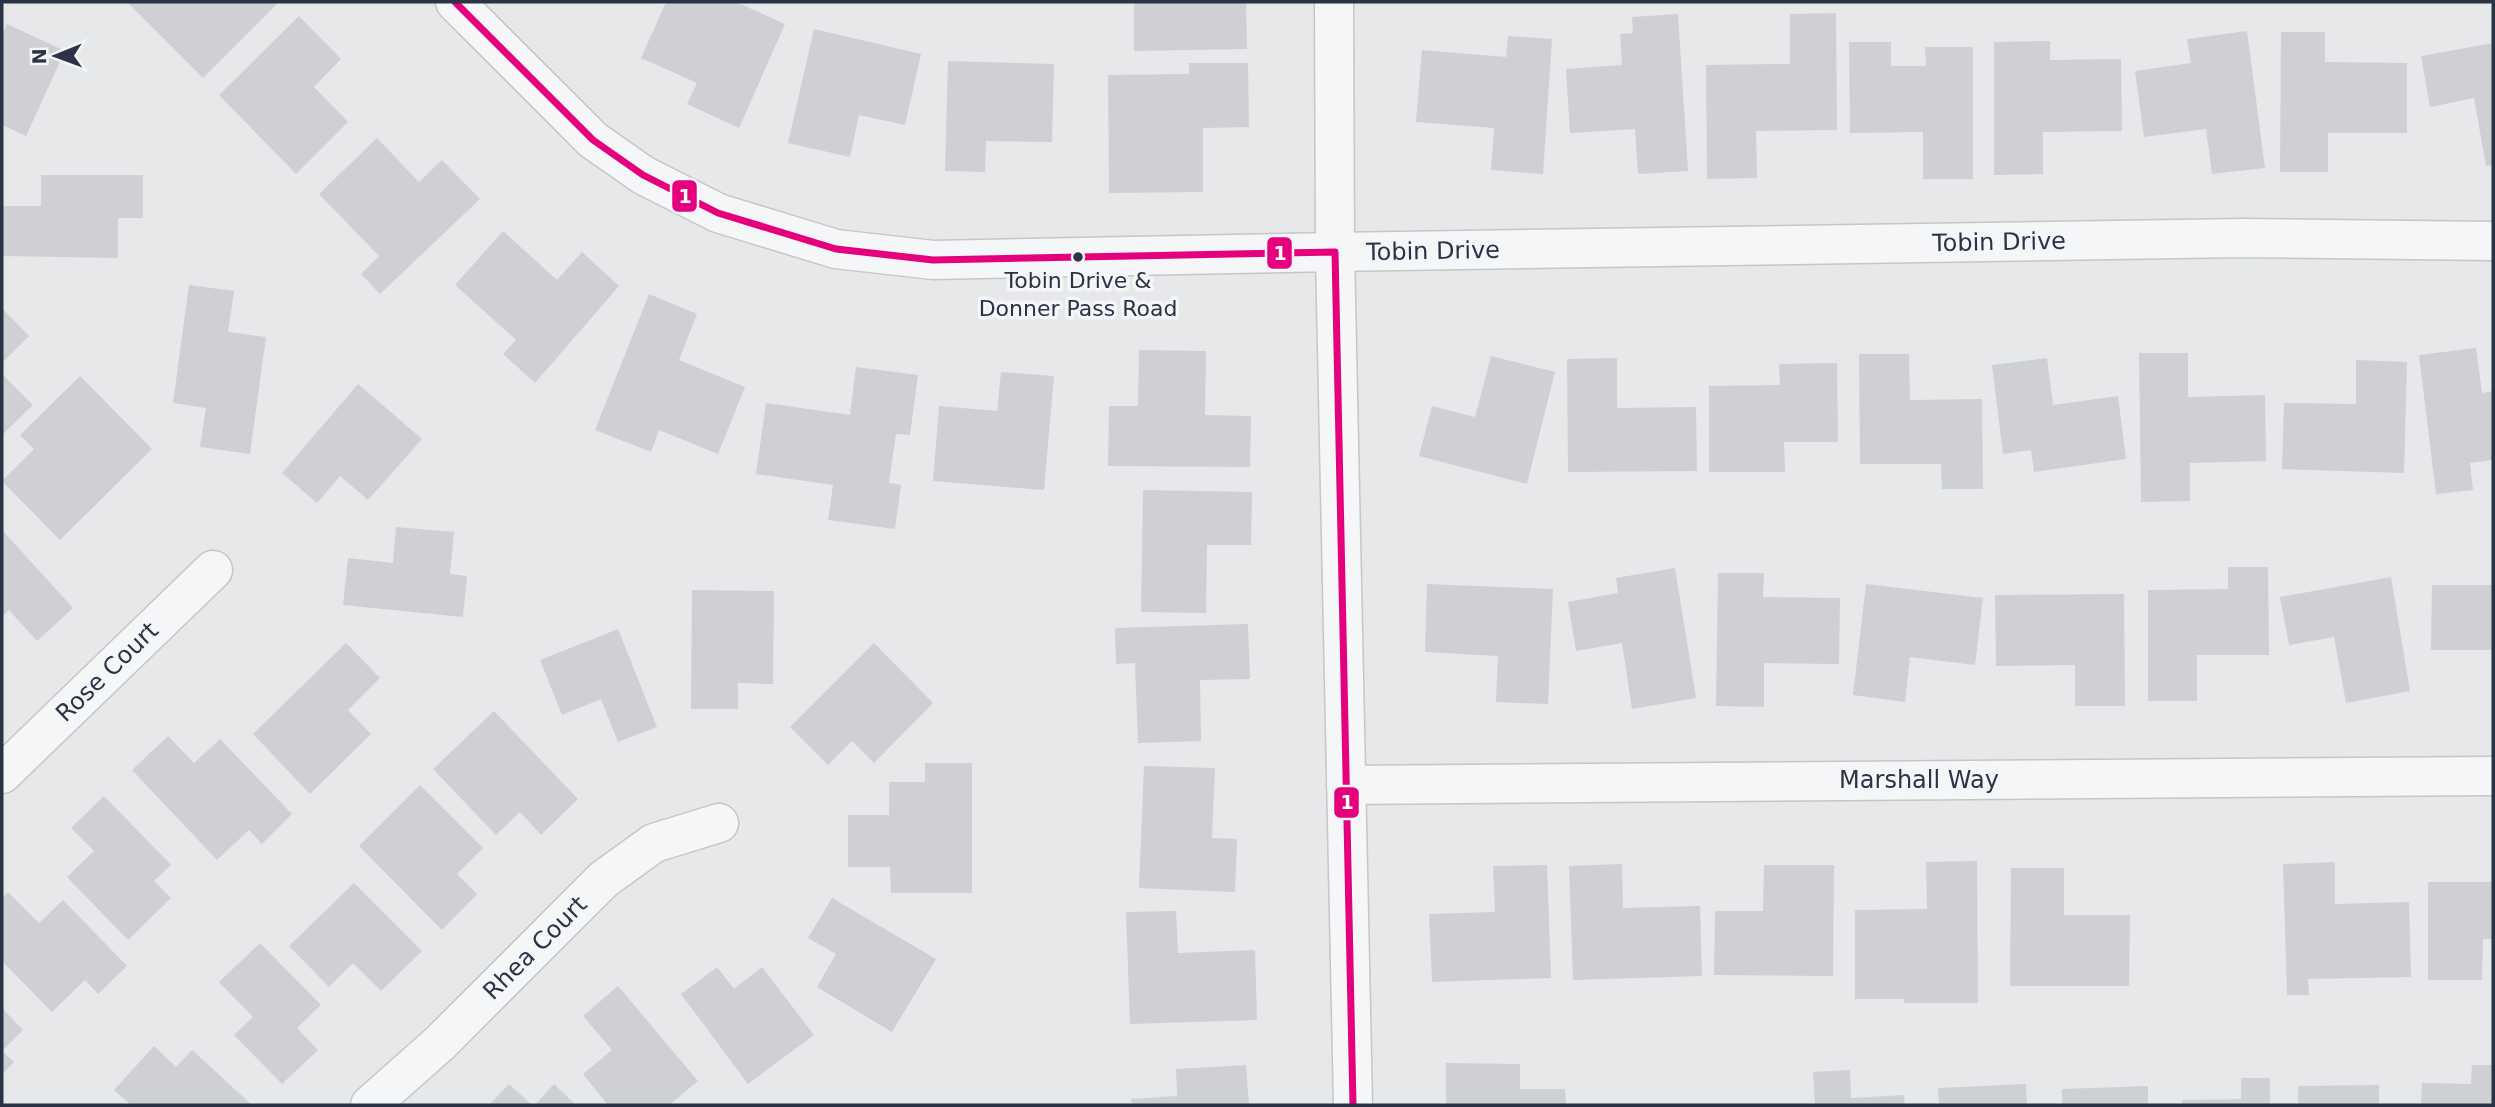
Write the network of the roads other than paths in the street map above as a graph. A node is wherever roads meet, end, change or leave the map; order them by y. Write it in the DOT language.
graph roads {
  1 [pos="455,2"];
  2 [pos="1334,2"];
  3 [pos="2493,242"];
  4 [pos="1335,253"];
  5 [pos="213,570"];
  6 [pos="2,774"];
  7 [pos="2493,776"];
  8 [pos="1346,785"];
  9 [pos="719,823"];
  10 [pos="370,1105"];
  11 [pos="1353,1105"];
  1 -- 4 [label="street, Tobin Drive"];
  2 -- 4 [label="street"];
  3 -- 4 [label="street, Tobin Drive"];
  4 -- 8 [label="street"];
  5 -- 6 [label="street, Rose Court"];
  7 -- 8 [label="street, Marshall Way"];
  8 -- 11 [label="street"];
  9 -- 10 [label="street, Rhea Court"];
}
